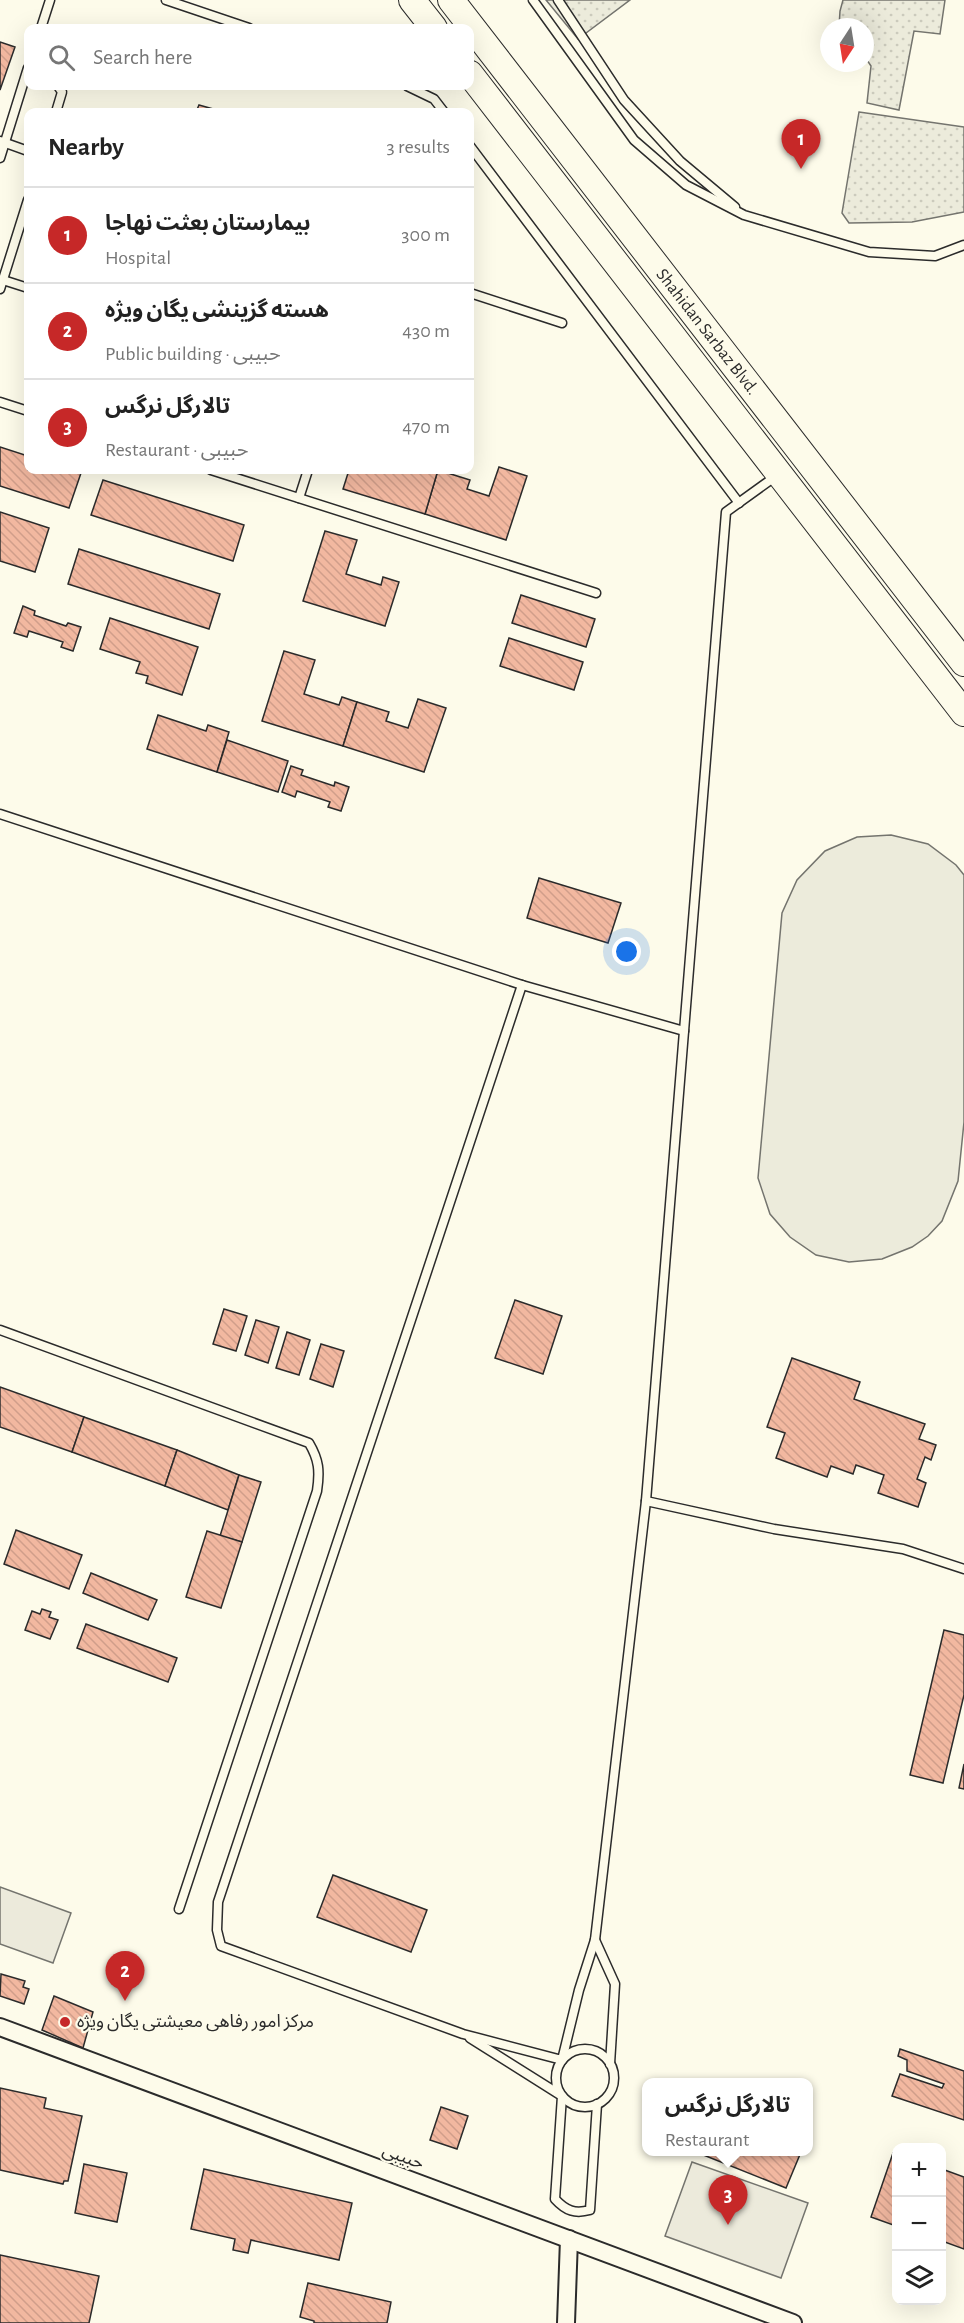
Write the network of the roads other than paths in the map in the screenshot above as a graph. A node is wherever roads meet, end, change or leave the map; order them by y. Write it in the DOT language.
graph roads {
  1 [pos="50,0"];
  2 [pos="166,0"];
  3 [pos="412,0"];
  4 [pos="451,0"];
  5 [pos="533,0"];
  6 [pos="558,0"];
  7 [pos="42,24"];
  8 [pos="237,24"];
  9 [pos="431,24"];
  10 [pos="470,24"];
  11 [pos="474,30"];
  12 [pos="24,79"];
  13 [pos="474,79"];
  14 [pos="61,90"];
  15 [pos="415,90"];
  16 [pos="57,108"];
  17 [pos="441,108"];
  18 [pos="2,142"];
  19 [pos="24,150"];
  20 [pos="474,151"];
  21 [pos="0,158"];
  22 [pos="24,213"];
  23 [pos="744,215"];
  24 [pos="964,245"];
  25 [pos="3,280"];
  26 [pos="24,287"];
  27 [pos="0,289"];
  28 [pos="474,294"];
  29 [pos="562,323"];
  30 [pos="0,402"];
  31 [pos="24,410"];
  32 [pos="224,474"];
  33 [pos="307,474"];
  34 [pos="779,474"];
  35 [pos="299,498"];
  36 [pos="739,503"];
  37 [pos="596,593"];
  38 [pos="964,663"];
  39 [pos="964,713"];
  40 [pos="0,814"];
  41 [pos="522,985"];
  42 [pos="684,1031"];
  43 [pos="0,1330"];
  44 [pos="646,1502"];
  45 [pos="964,1569"];
  46 [pos="179,1909"];
  47 [pos="594,1940"];
  48 [pos="0,2027"];
  49 [pos="462,2034"];
  50 [pos="562,2060"];
  51 [pos="610,2064"];
  52 [pos="562,2096"];
  53 [pos="597,2104"];
  54 [pos="569,2240"];
  55 [pos="566,2323"];
  56 [pos="793,2323"];
  1 -- 7 [label="lane"];
  2 -- 8 [label="lane"];
  3 -- 9 [label="main road"];
  4 -- 10 [label="main road, Shahidan Sarbaz Blvd."];
  5 -- 23 [label="lane"];
  6 -- 23 [label="lane"];
  11 -- 38 [label="main road, Shahidan Sarbaz Blvd."];
  12 -- 18 [label="lane"];
  13 -- 34 [label="main road, Shahidan Sarbaz Blvd."];
  14 -- 16 [label="lane"];
  15 -- 17 [label="lane"];
  18 -- 19 [label="lane"];
  18 -- 21 [label="lane"];
  20 -- 36 [label="lane"];
  22 -- 25 [label="lane"];
  23 -- 24 [label="lane"];
  25 -- 26 [label="lane"];
  25 -- 27 [label="lane"];
  28 -- 29 [label="lane"];
  30 -- 31 [label="lane"];
  32 -- 35 [label="lane"];
  33 -- 35 [label="lane"];
  34 -- 36 [label="lane"];
  34 -- 39 [label="main road, Shahidan Sarbaz Blvd."];
  35 -- 37 [label="lane"];
  36 -- 42 [label="lane"];
  40 -- 41 [label="lane"];
  41 -- 42 [label="lane"];
  41 -- 49 [label="lane"];
  42 -- 44 [label="lane"];
  43 -- 46 [label="lane"];
  44 -- 45 [label="lane"];
  44 -- 47 [label="lane"];
  47 -- 50 [label="lane"];
  47 -- 51 [label="lane"];
  48 -- 54 [label="street, حبیبی"];
  49 -- 50 [label="lane"];
  49 -- 52 [label="lane"];
  50 -- 51 [label="lane"];
  50 -- 52 [label="lane"];
  51 -- 53 [label="lane"];
  52 -- 53 [label="lane"];
  52 -- 53 [label="lane"];
  54 -- 55 [label="street"];
  54 -- 56 [label="street, حبیبی"];
}
